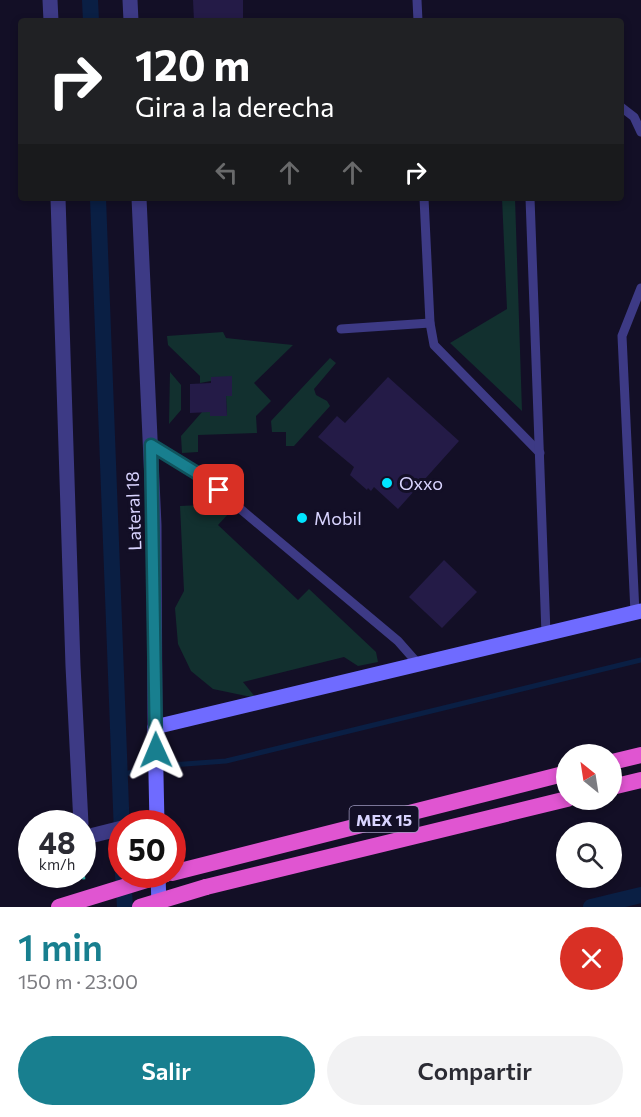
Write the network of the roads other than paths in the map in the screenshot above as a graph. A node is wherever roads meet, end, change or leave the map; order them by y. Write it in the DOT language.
graph roads {
  1 [pos="50,0"];
  2 [pos="130,0"];
  3 [pos="417,0"];
  4 [pos="51,18"];
  5 [pos="131,18"];
  6 [pos="418,18"];
  7 [pos="624,109"];
  8 [pos="641,132"];
  9 [pos="58,201"];
  10 [pos="139,201"];
  11 [pos="424,201"];
  12 [pos="530,201"];
  13 [pos="641,288"];
  14 [pos="430,323"];
  15 [pos="341,329"];
  16 [pos="151,445"];
  17 [pos="540,453"];
  18 [pos="638,612"];
  19 [pos="546,634"];
  20 [pos="420,666"];
  21 [pos="155,727"];
  22 [pos="641,755"];
  23 [pos="622,760"];
  24 [pos="556,776"];
  25 [pos="641,780"];
  26 [pos="622,785"];
  27 [pos="556,802"];
  28 [pos="80,810"];
  29 [pos="150,810"];
  30 [pos="186,869"];
  31 [pos="121,888"];
  32 [pos="158,888"];
  33 [pos="59,907"];
  34 [pos="140,907"];
  35 [pos="159,907"];
  1 -- 4 [label="street"];
  2 -- 5 [label="street"];
  3 -- 6 [label="lane"];
  7 -- 8 [label="lane"];
  9 -- 28 [label="street"];
  10 -- 16 [label="street, Lateral 18"];
  11 -- 14 [label="lane"];
  12 -- 17 [label="lane"];
  13 -- 18 [label="lane"];
  14 -- 15 [label="lane"];
  14 -- 17 [label="lane"];
  16 -- 20 [label="lane"];
  16 -- 21 [label="street, Lateral 18"];
  17 -- 19 [label="lane"];
  18 -- 19 [label="main road"];
  19 -- 20 [label="main road"];
  20 -- 21 [label="main road"];
  21 -- 29 [label="main road, Lateral 18"];
  22 -- 23 [label="highway"];
  24 -- 30 [label="highway, MEX 15"];
  25 -- 26 [label="highway"];
  27 -- 34 [label="highway, MEX 15, bridge"];
  31 -- 33 [label="highway, bridge"];
  32 -- 35 [label="main road"];
}
